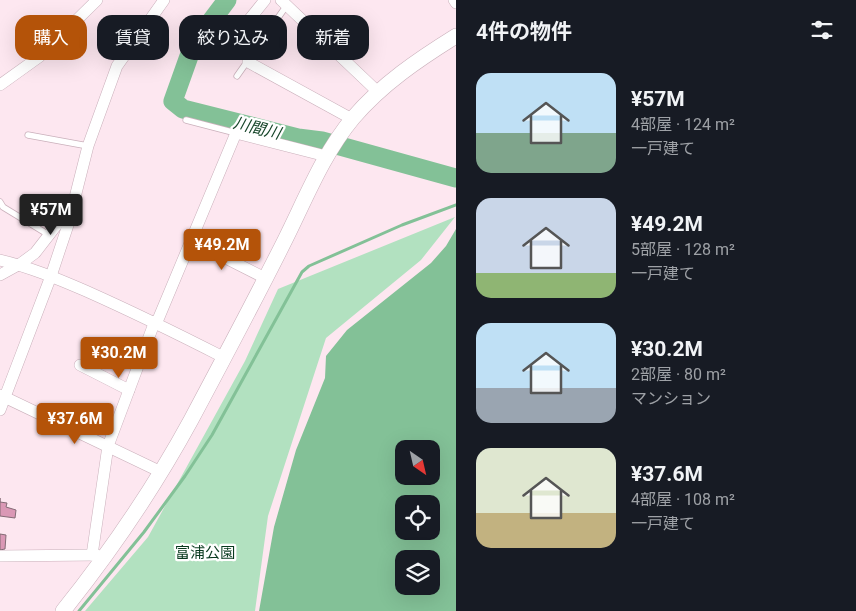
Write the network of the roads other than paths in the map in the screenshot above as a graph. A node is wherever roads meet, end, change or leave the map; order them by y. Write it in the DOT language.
graph roads {
  1 [pos="97,0"];
  2 [pos="164,0"];
  3 [pos="265,0"];
  4 [pos="454,0"];
  5 [pos="284,3"];
  6 [pos="456,4"];
  7 [pos="253,15"];
  8 [pos="456,36"];
  9 [pos="248,62"];
  10 [pos="237,76"];
  11 [pos="0,85"];
  12 [pos="379,92"];
  13 [pos="352,119"];
  14 [pos="186,120"];
  15 [pos="236,133"];
  16 [pos="28,136"];
  17 [pos="88,146"];
  18 [pos="326,156"];
  19 [pos="0,202"];
  20 [pos="74,203"];
  21 [pos="49,235"];
  22 [pos="192,242"];
  23 [pos="0,260"];
  24 [pos="20,264"];
  25 [pos="0,275"];
  26 [pos="51,276"];
  27 [pos="265,278"];
  28 [pos="156,322"];
  29 [pos="223,357"];
  30 [pos="80,365"];
  31 [pos="129,390"];
  32 [pos="2,396"];
  33 [pos="0,410"];
  34 [pos="108,446"];
  35 [pos="161,472"];
  36 [pos="99,555"];
  37 [pos="0,556"];
  38 [pos="63,611"];
  1 -- 11 [label="street"];
  2 -- 17 [label="street"];
  3 -- 7 [label="street"];
  4 -- 6 [label="street"];
  5 -- 9 [label="lane"];
  5 -- 12 [label="street"];
  8 -- 12 [label="street"];
  9 -- 10 [label="lane"];
  9 -- 13 [label="street"];
  12 -- 13 [label="street"];
  13 -- 18 [label="street"];
  14 -- 15 [label="lane"];
  15 -- 18 [label="street"];
  15 -- 22 [label="street"];
  16 -- 17 [label="lane"];
  17 -- 20 [label="street"];
  18 -- 27 [label="street"];
  19 -- 21 [label="lane"];
  20 -- 21 [label="street"];
  20 -- 26 [label="street"];
  21 -- 24 [label="street"];
  22 -- 27 [label="street"];
  22 -- 28 [label="street"];
  23 -- 24 [label="street"];
  24 -- 25 [label="street"];
  24 -- 26 [label="street"];
  26 -- 28 [label="street"];
  26 -- 32 [label="street"];
  27 -- 29 [label="street"];
  28 -- 29 [label="street"];
  28 -- 31 [label="street"];
  29 -- 35 [label="street"];
  30 -- 31 [label="street"];
  31 -- 34 [label="street"];
  32 -- 33 [label="street"];
  32 -- 34 [label="street"];
  34 -- 35 [label="street"];
  34 -- 36 [label="street"];
  35 -- 36 [label="street"];
  36 -- 37 [label="street"];
  36 -- 38 [label="street"];
}
